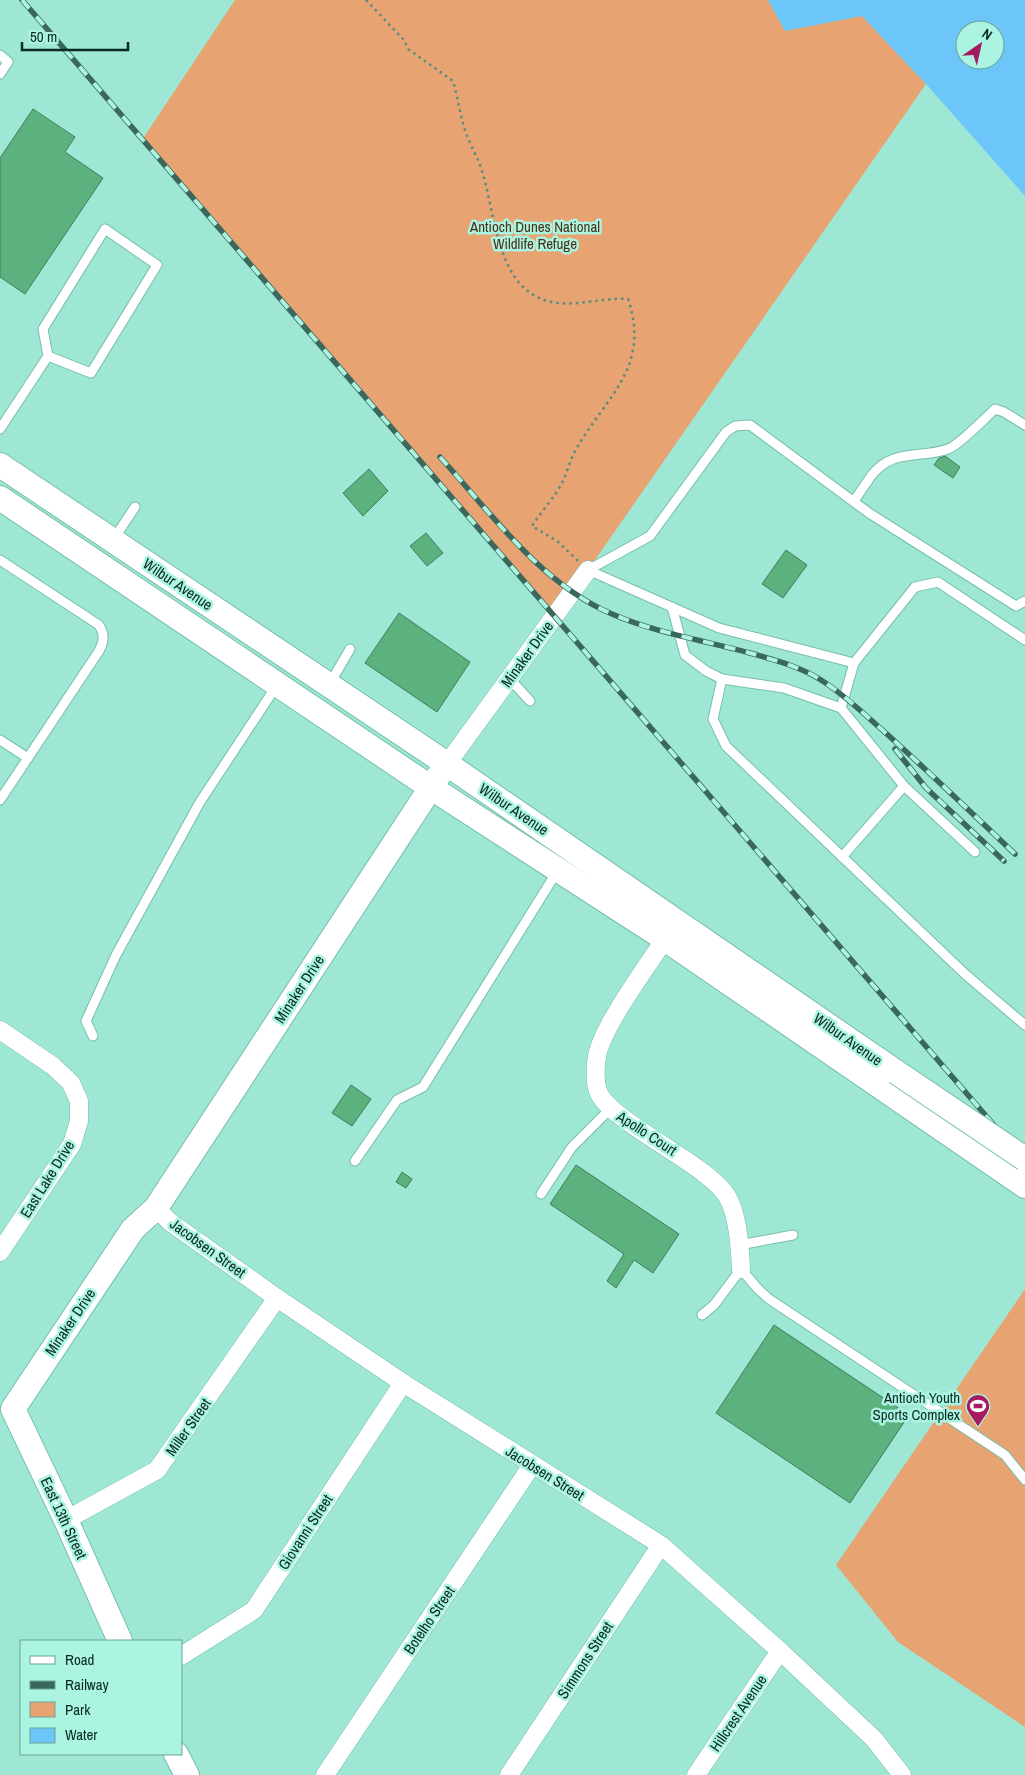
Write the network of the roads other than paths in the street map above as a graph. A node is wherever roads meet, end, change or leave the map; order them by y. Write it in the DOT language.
graph roads {
  1 [pos="0,55"];
  2 [pos="0,74"];
  3 [pos="48,356"];
  4 [pos="1025,425"];
  5 [pos="0,429"];
  6 [pos="0,465"];
  7 [pos="0,498"];
  8 [pos="854,501"];
  9 [pos="135,508"];
  10 [pos="40,524"];
  11 [pos="113,541"];
  12 [pos="0,560"];
  13 [pos="588,570"];
  14 [pos="1025,601"];
  15 [pos="672,607"];
  16 [pos="1025,640"];
  17 [pos="350,648"];
  18 [pos="854,663"];
  19 [pos="510,678"];
  20 [pos="722,679"];
  21 [pos="277,684"];
  22 [pos="329,685"];
  23 [pos="530,701"];
  24 [pos="841,708"];
  25 [pos="0,740"];
  26 [pos="28,758"];
  27 [pos="447,764"];
  28 [pos="904,786"];
  29 [pos="430,787"];
  30 [pos="0,800"];
  31 [pos="975,852"];
  32 [pos="842,857"];
  33 [pos="558,870"];
  34 [pos="671,930"];
  35 [pos="1025,1025"];
  36 [pos="0,1030"];
  37 [pos="93,1036"];
  38 [pos="890,1081"];
  39 [pos="610,1110"];
  40 [pos="1025,1159"];
  41 [pos="355,1161"];
  42 [pos="1025,1186"];
  43 [pos="541,1194"];
  44 [pos="156,1208"];
  45 [pos="793,1235"];
  46 [pos="739,1245"];
  47 [pos="0,1252"];
  48 [pos="742,1269"];
  49 [pos="277,1298"];
  50 [pos="702,1314"];
  51 [pos="403,1383"];
  52 [pos="6,1405"];
  53 [pos="532,1465"];
  54 [pos="1025,1480"];
  55 [pos="66,1520"];
  56 [pos="661,1545"];
  57 [pos="120,1640"];
  58 [pos="780,1651"];
  59 [pos="182,1655"];
  60 [pos="177,1755"];
  61 [pos="187,1775"];
  62 [pos="325,1775"];
  63 [pos="509,1775"];
  64 [pos="696,1775"];
  65 [pos="902,1775"];
  1 -- 2 [label="lane"];
  3 -- 3 [label="lane"];
  3 -- 5 [label="lane"];
  4 -- 8 [label="lane"];
  6 -- 11 [label="main road, Wilbur Avenue"];
  7 -- 10 [label="main road, Wilbur Avenue"];
  8 -- 13 [label="lane"];
  8 -- 14 [label="lane"];
  9 -- 11 [label="lane"];
  10 -- 11 [label="main road"];
  10 -- 21 [label="main road, Wilbur Avenue"];
  11 -- 22 [label="main road, Wilbur Avenue"];
  12 -- 26 [label="lane"];
  13 -- 15 [label="lane"];
  13 -- 19 [label="street, Minaker Drive"];
  15 -- 18 [label="lane"];
  15 -- 20 [label="lane"];
  16 -- 18 [label="lane"];
  17 -- 22 [label="lane"];
  18 -- 24 [label="lane"];
  19 -- 23 [label="lane"];
  19 -- 27 [label="street, Minaker Drive"];
  20 -- 24 [label="lane"];
  20 -- 32 [label="lane"];
  21 -- 29 [label="main road, Wilbur Avenue"];
  21 -- 37 [label="lane"];
  22 -- 27 [label="main road, Wilbur Avenue"];
  24 -- 28 [label="lane"];
  25 -- 26 [label="lane"];
  26 -- 30 [label="lane"];
  27 -- 29 [label="main road, Minaker Drive"];
  27 -- 34 [label="main road, Wilbur Avenue"];
  28 -- 31 [label="lane"];
  28 -- 32 [label="lane"];
  29 -- 33 [label="main road, Wilbur Avenue"];
  29 -- 44 [label="main road, Minaker Drive"];
  32 -- 35 [label="lane"];
  33 -- 34 [label="main road, Wilbur Avenue"];
  33 -- 41 [label="lane"];
  34 -- 38 [label="main road, Wilbur Avenue"];
  34 -- 39 [label="street, Apollo Court"];
  36 -- 47 [label="street, East Lake Drive"];
  38 -- 40 [label="main road, Wilbur Avenue, bridge"];
  38 -- 42 [label="main road, Wilbur Avenue"];
  39 -- 43 [label="lane"];
  39 -- 46 [label="street, Apollo Court"];
  44 -- 49 [label="street, Jacobsen Street"];
  44 -- 52 [label="main road, Minaker Drive"];
  45 -- 46 [label="lane"];
  46 -- 48 [label="street, Apollo Court"];
  48 -- 50 [label="lane"];
  48 -- 54 [label="lane"];
  49 -- 51 [label="street, Jacobsen Street"];
  49 -- 55 [label="street, Miller Street"];
  51 -- 53 [label="street, Jacobsen Street"];
  51 -- 59 [label="street, Giovanni Street"];
  52 -- 55 [label="main road, East 13th Street"];
  53 -- 56 [label="street, Jacobsen Street"];
  53 -- 62 [label="street, Botelho Street"];
  55 -- 57 [label="main road, East 13th Street"];
  56 -- 58 [label="street, Jacobsen Street"];
  56 -- 63 [label="street, Simmons Street"];
  58 -- 64 [label="street, Hillcrest Avenue"];
  58 -- 65 [label="street, Jacobsen Street"];
  60 -- 61 [label="main road"];
}
